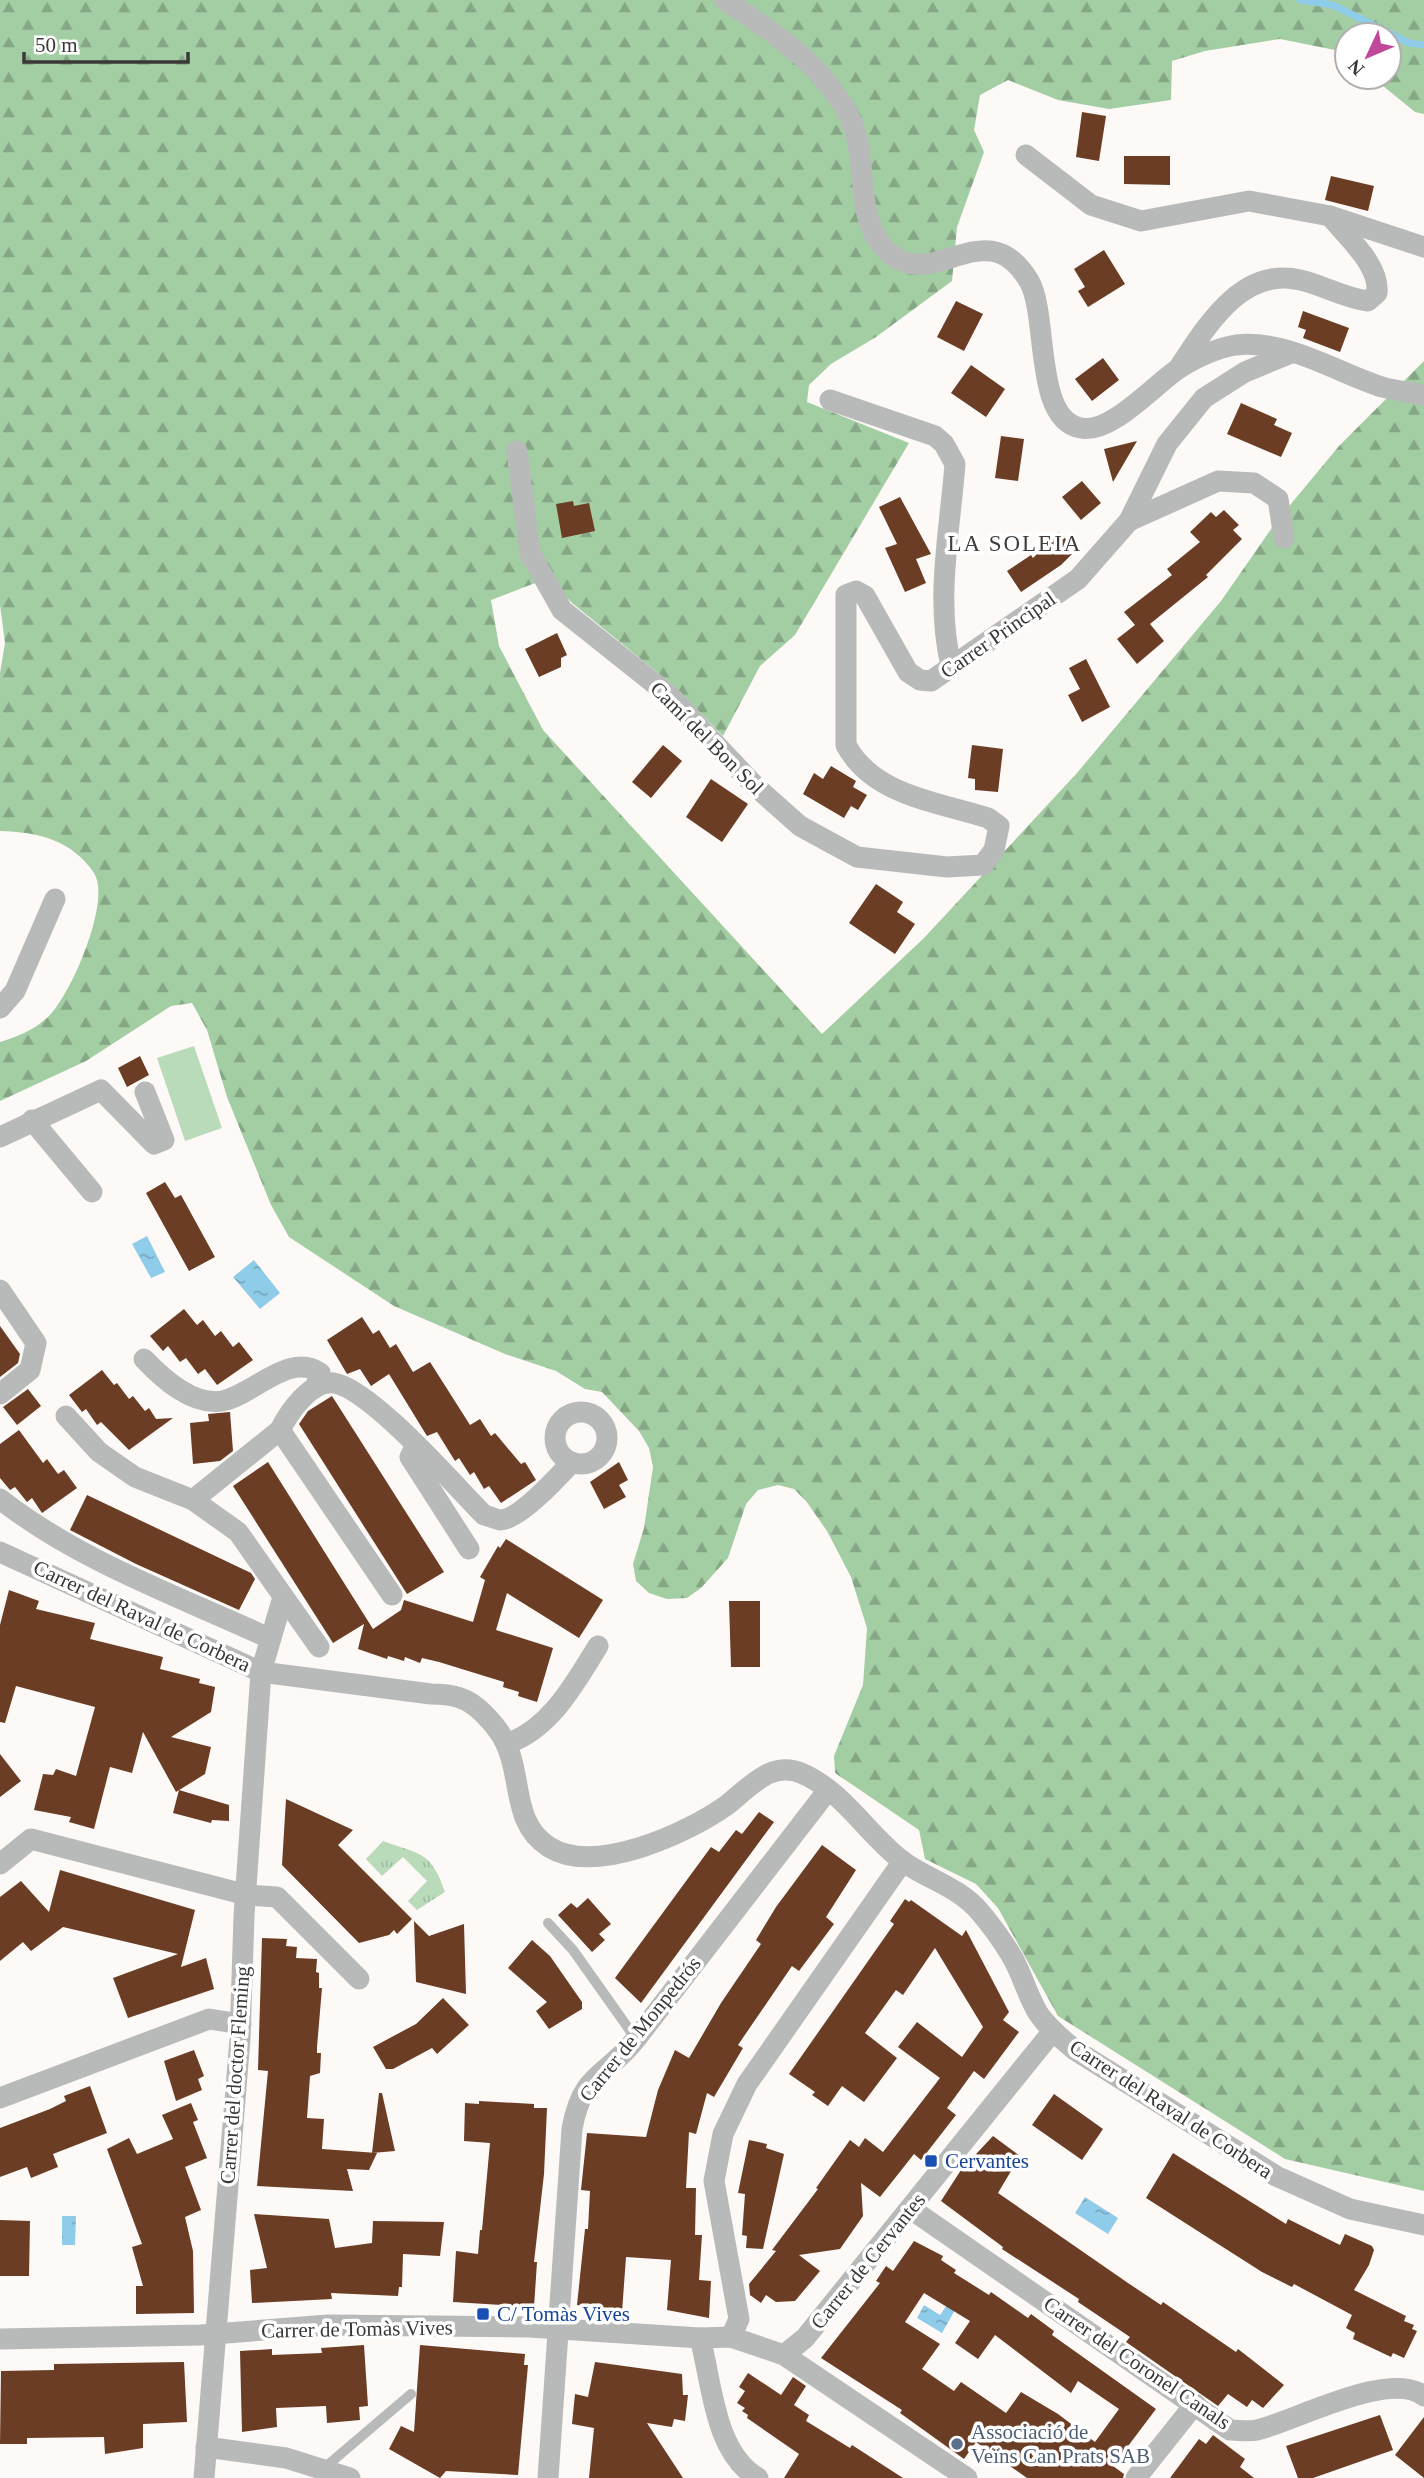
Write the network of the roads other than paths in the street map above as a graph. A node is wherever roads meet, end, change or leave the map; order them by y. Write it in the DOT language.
graph roads {
  1 [pos="724,0"];
  2 [pos="1026,155"];
  3 [pos="1330,216"];
  4 [pos="1422,240"];
  5 [pos="1291,353"];
  6 [pos="1179,368"];
  7 [pos="1424,394"];
  8 [pos="830,400"];
  9 [pos="517,451"];
  10 [pos="1129,521"];
  11 [pos="1284,538"];
  12 [pos="951,665"];
  13 [pos="983,865"];
  14 [pos="55,899"];
  15 [pos="0,1009"];
  16 [pos="145,1092"];
  17 [pos="32,1120"];
  18 [pos="0,1136"];
  19 [pos="92,1192"];
  20 [pos="0,1290"];
  21 [pos="144,1359"];
  22 [pos="316,1386"];
  23 [pos="0,1394"];
  24 [pos="66,1416"];
  25 [pos="280,1430"];
  26 [pos="415,1446"];
  27 [pos="572,1462"];
  28 [pos="0,1499"];
  29 [pos="193,1500"];
  30 [pos="469,1549"];
  31 [pos="0,1552"];
  32 [pos="392,1595"];
  33 [pos="283,1597"];
  34 [pos="269,1638"];
  35 [pos="598,1646"];
  36 [pos="319,1647"];
  37 [pos="261,1672"];
  38 [pos="506,1744"];
  39 [pos="828,1790"];
  40 [pos="903,1861"];
  41 [pos="0,1864"];
  42 [pos="247,1895"];
  43 [pos="548,1923"];
  44 [pos="359,1979"];
  45 [pos="241,2024"];
  46 [pos="1053,2031"];
  47 [pos="636,2039"];
  48 [pos="0,2098"];
  49 [pos="911,2209"];
  50 [pos="1424,2225"];
  51 [pos="560,2330"];
  52 [pos="217,2334"];
  53 [pos="731,2337"];
  54 [pos="700,2338"];
  55 [pos="0,2339"];
  56 [pos="784,2356"];
  57 [pos="411,2394"];
  58 [pos="1424,2396"];
  59 [pos="1195,2404"];
  60 [pos="206,2447"];
  61 [pos="323,2469"];
  62 [pos="204,2478"];
  63 [pos="350,2478"];
  64 [pos="548,2478"];
  65 [pos="758,2478"];
  66 [pos="967,2478"];
  67 [pos="1136,2478"];
  1 -- 6 [label="street"];
  2 -- 3 [label="street"];
  3 -- 4 [label="street"];
  3 -- 6 [label="street"];
  5 -- 6 [label="street"];
  5 -- 7 [label="street"];
  5 -- 10 [label="street, Carrer Principal"];
  8 -- 12 [label="street"];
  9 -- 13 [label="street, Camí del Bon Sol"];
  10 -- 11 [label="street"];
  10 -- 12 [label="street, Carrer Principal"];
  12 -- 13 [label="street, Carrer Principal"];
  14 -- 15 [label="street"];
  16 -- 17 [label="street"];
  17 -- 18 [label="street"];
  17 -- 19 [label="street"];
  20 -- 23 [label="street"];
  21 -- 22 [label="street"];
  22 -- 25 [label="street"];
  22 -- 26 [label="street"];
  24 -- 29 [label="street"];
  25 -- 29 [label="street"];
  25 -- 32 [label="street"];
  26 -- 27 [label="street"];
  26 -- 30 [label="street"];
  27 -- 27 [label="street"];
  28 -- 34 [label="street"];
  29 -- 33 [label="street"];
  31 -- 37 [label="street, Carrer del Raval de Corbera"];
  33 -- 34 [label="street, Carrer del doctor Fleming"];
  33 -- 36 [label="street"];
  34 -- 37 [label="street, Carrer del doctor Fleming"];
  35 -- 38 [label="street"];
  37 -- 38 [label="street, Carrer del Raval de Corbera"];
  37 -- 42 [label="street, Carrer del doctor Fleming"];
  38 -- 39 [label="street, Carrer del Raval de Corbera"];
  39 -- 40 [label="street, Carrer del Raval de Corbera"];
  39 -- 47 [label="street, Carrer de Monpedrós"];
  40 -- 46 [label="street, Carrer del Raval de Corbera"];
  40 -- 53 [label="street"];
  41 -- 42 [label="street"];
  42 -- 44 [label="street"];
  42 -- 45 [label="street, Carrer del doctor Fleming"];
  43 -- 47 [label="lane"];
  45 -- 48 [label="street"];
  45 -- 52 [label="street, Carrer del doctor Fleming"];
  46 -- 49 [label="street, Carrer de Cervantes"];
  46 -- 50 [label="street, Carrer del Raval de Corbera"];
  47 -- 51 [label="street, Carrer de Monpedrós"];
  49 -- 56 [label="street, Carrer de Cervantes"];
  49 -- 59 [label="street, Carrer del Coronel Canals"];
  51 -- 52 [label="street, Carrer de Tomàs Vives"];
  51 -- 54 [label="street, Carrer de Tomàs Vives"];
  51 -- 64 [label="street, Carrer de Monpedrós"];
  52 -- 55 [label="street, Carrer de Tomàs Vives"];
  52 -- 60 [label="street, Carrer del doctor Fleming"];
  53 -- 54 [label="street, Carrer de Tomàs Vives"];
  53 -- 56 [label="street, Carrer de Tomàs Vives"];
  54 -- 65 [label="street"];
  56 -- 66 [label="street, Carrer de Tomàs Vives"];
  57 -- 61 [label="lane"];
  58 -- 59 [label="street, Carrer del Coronel Canals"];
  59 -- 67 [label="street"];
  60 -- 61 [label="street"];
  60 -- 62 [label="street, Carrer del doctor Fleming"];
  61 -- 63 [label="street"];
}
